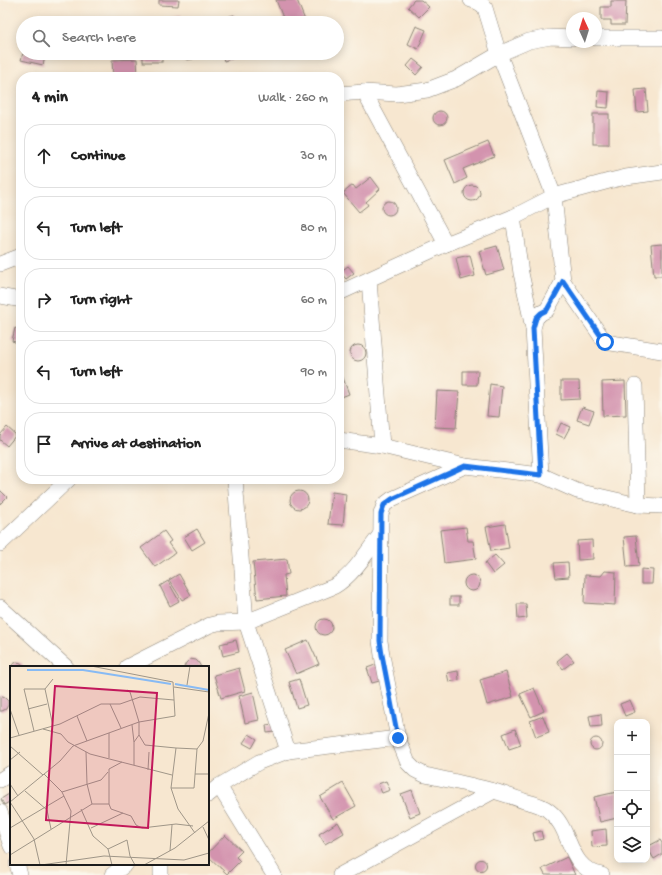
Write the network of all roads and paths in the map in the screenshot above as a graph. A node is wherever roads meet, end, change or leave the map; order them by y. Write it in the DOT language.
graph roads {
  1 [pos="471,0"];
  2 [pos="566,38"];
  3 [pos="602,38"];
  4 [pos="662,38"];
  5 [pos="500,54"];
  6 [pos="364,92"];
  7 [pos="344,94"];
  8 [pos="662,172"];
  9 [pos="554,196"];
  10 [pos="513,217"];
  11 [pos="446,244"];
  12 [pos="16,258"];
  13 [pos="0,263"];
  14 [pos="369,280"];
  15 [pos="563,281"];
  16 [pos="344,291"];
  17 [pos="0,296"];
  18 [pos="16,299"];
  19 [pos="533,328"];
  20 [pos="662,351"];
  21 [pos="636,386"];
  22 [pos="344,441"];
  23 [pos="382,446"];
  24 [pos="465,466"];
  25 [pos="541,475"];
  26 [pos="65,484"];
  27 [pos="235,484"];
  28 [pos="638,505"];
  29 [pos="662,506"];
  30 [pos="380,534"];
  31 [pos="0,544"];
  32 [pos="0,607"];
  33 [pos="246,622"];
  34 [pos="65,666"];
  35 [pos="129,666"];
  36 [pos="398,738"];
  37 [pos="288,751"];
  38 [pos="10,774"];
  39 [pos="0,780"];
  40 [pos="213,791"];
  41 [pos="494,791"];
  42 [pos="0,812"];
  43 [pos="10,843"];
  44 [pos="17,865"];
  45 [pos="125,865"];
  46 [pos="20,875"];
  47 [pos="112,875"];
  48 [pos="274,875"];
  49 [pos="340,875"];
  50 [pos="602,875"];
  1 -- 5 [label="street"];
  2 -- 5 [label="street"];
  3 -- 4 [label="street"];
  5 -- 6 [label="street"];
  5 -- 9 [label="street"];
  6 -- 7 [label="street"];
  6 -- 11 [label="street"];
  8 -- 9 [label="street"];
  9 -- 10 [label="street"];
  9 -- 15 [label="street"];
  10 -- 11 [label="street"];
  10 -- 19 [label="street"];
  11 -- 14 [label="street"];
  12 -- 13 [label="street"];
  14 -- 16 [label="street"];
  14 -- 23 [label="street"];
  15 -- 19 [label="street"];
  15 -- 20 [label="street"];
  17 -- 18 [label="street"];
  19 -- 25 [label="street"];
  21 -- 28 [label="street"];
  22 -- 23 [label="street"];
  23 -- 24 [label="street"];
  24 -- 25 [label="street"];
  24 -- 30 [label="street"];
  25 -- 28 [label="street"];
  26 -- 31 [label="street"];
  27 -- 33 [label="street"];
  28 -- 29 [label="street"];
  30 -- 33 [label="street"];
  30 -- 36 [label="street"];
  32 -- 34 [label="street"];
  33 -- 35 [label="street"];
  33 -- 37 [label="street"];
  36 -- 37 [label="street"];
  36 -- 41 [label="street"];
  37 -- 40 [label="street"];
  38 -- 39 [label="street"];
  40 -- 48 [label="street"];
  41 -- 49 [label="street"];
  41 -- 50 [label="street"];
  42 -- 43 [label="street"];
  44 -- 46 [label="street"];
  45 -- 47 [label="street"];
}
